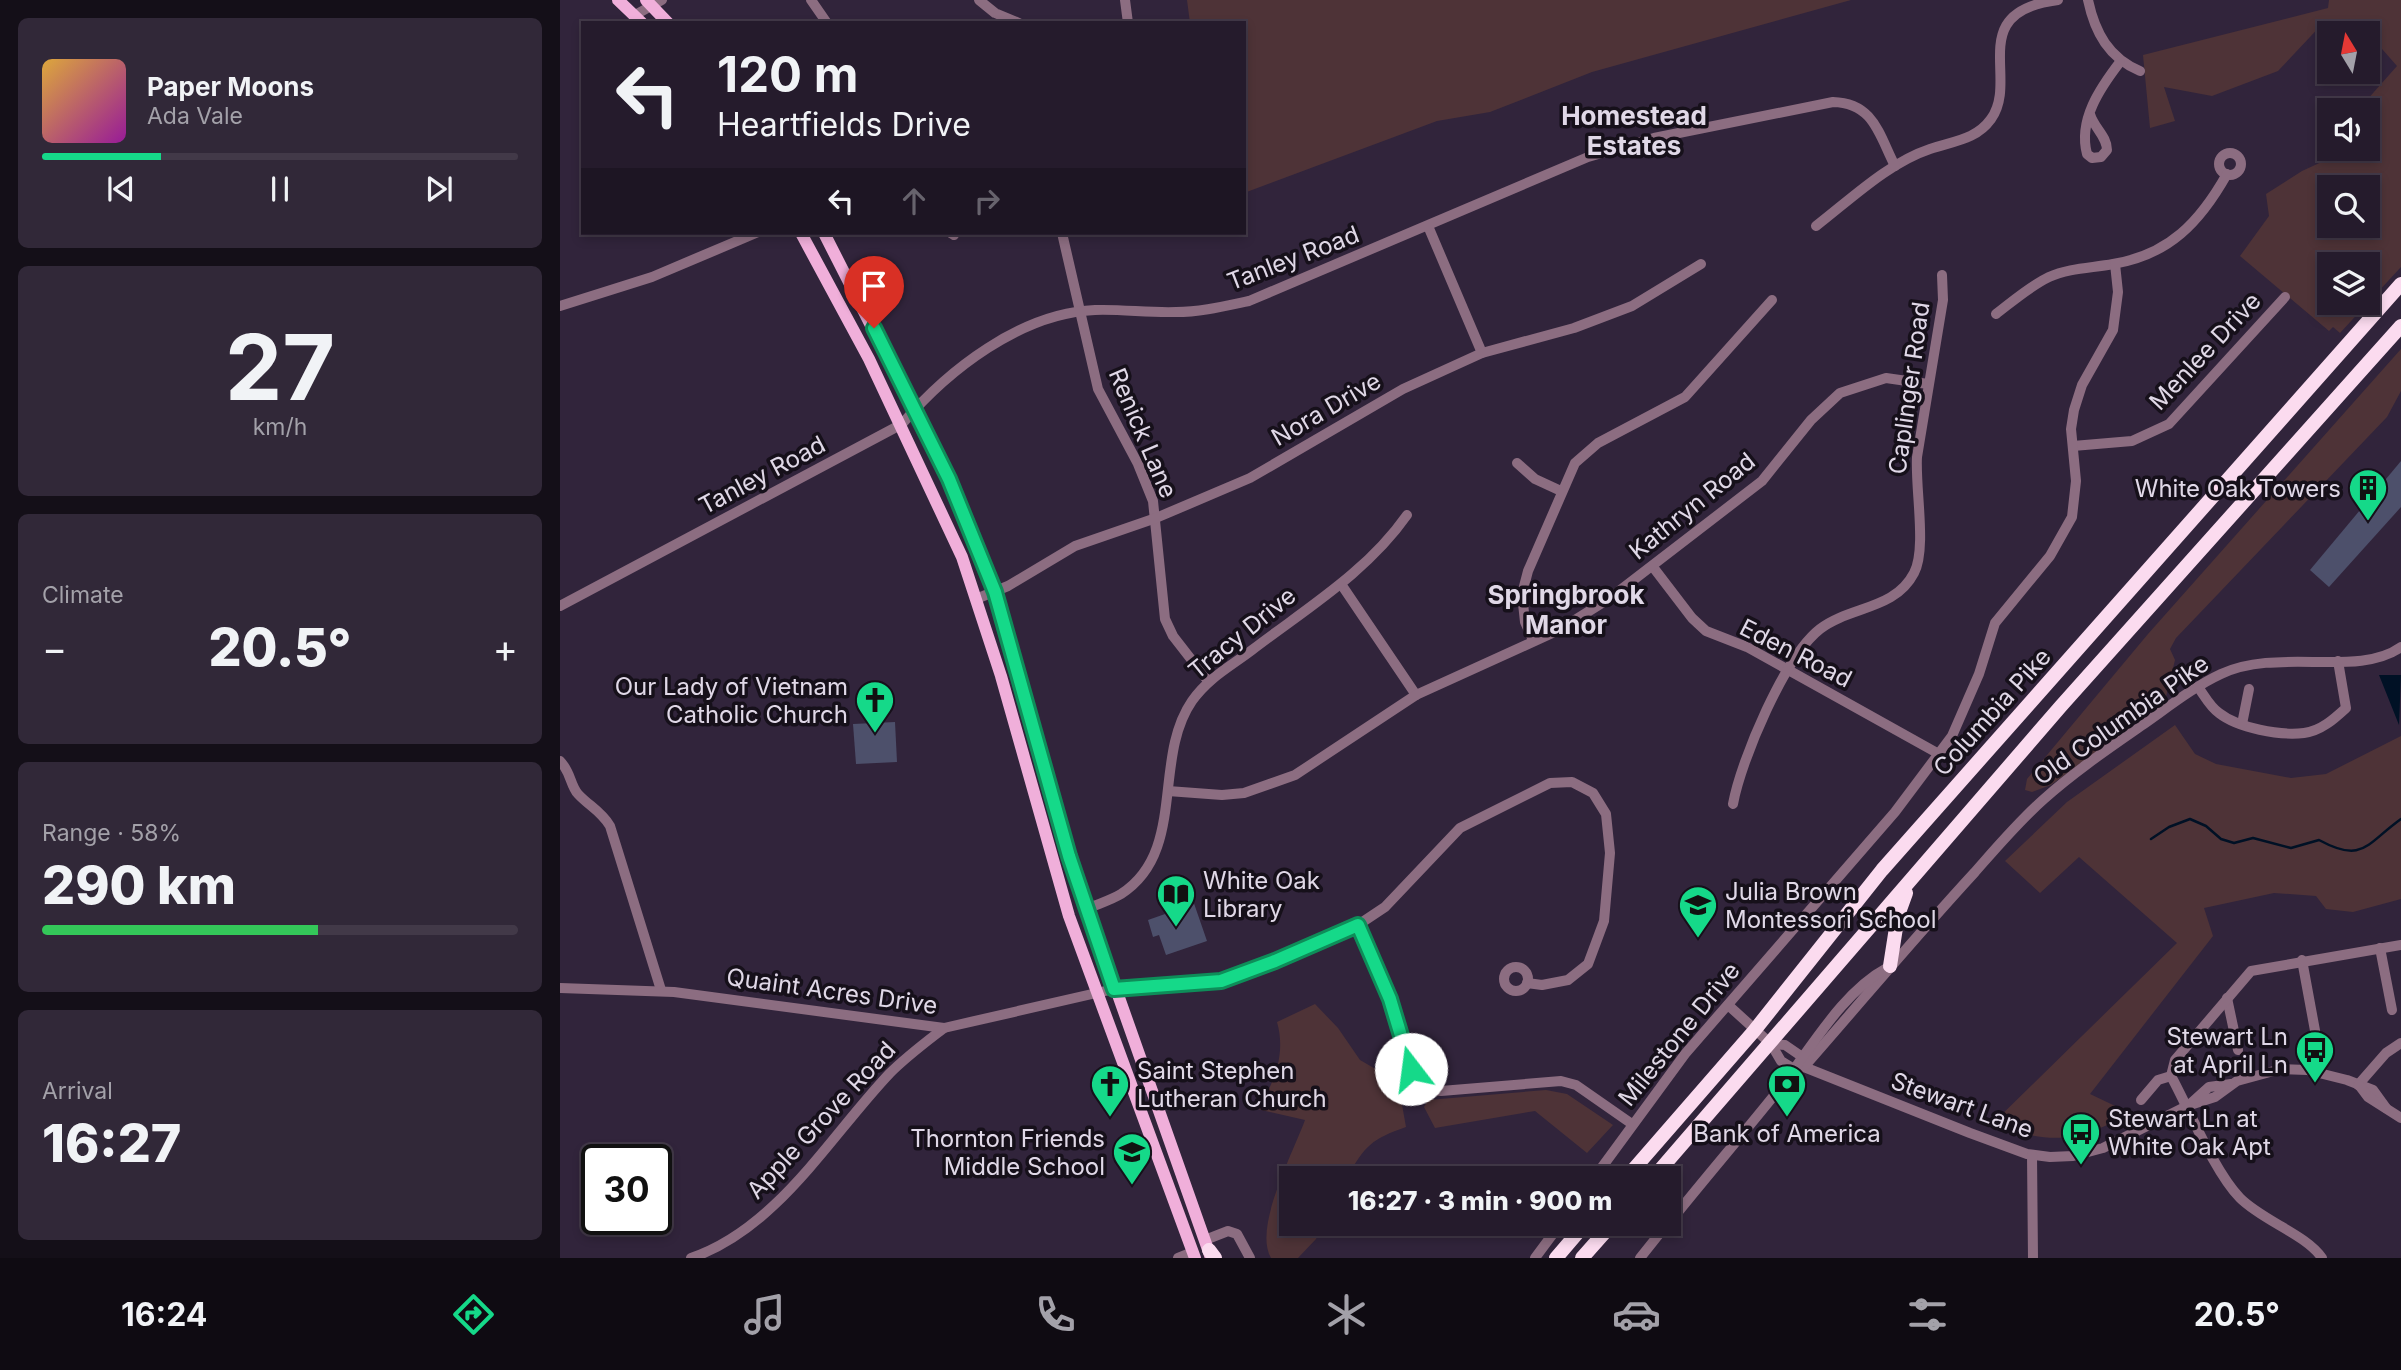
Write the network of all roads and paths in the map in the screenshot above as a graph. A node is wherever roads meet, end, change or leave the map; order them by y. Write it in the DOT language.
graph roads {
  1 [pos="618,0"];
  2 [pos="811,0"];
  3 [pos="979,0"];
  4 [pos="1125,0"];
  5 [pos="2057,0"];
  6 [pos="2088,0"];
  7 [pos="653,2"];
  8 [pos="638,19"];
  9 [pos="667,21"];
  10 [pos="826,21"];
  11 [pos="1014,21"];
  12 [pos="1128,21"];
  13 [pos="2120,62"];
  14 [pos="2140,71"];
  15 [pos="2090,114"];
  16 [pos="1895,166"];
  17 [pos="2227,174"];
  18 [pos="1428,226"];
  19 [pos="1816,226"];
  20 [pos="751,235"];
  21 [pos="802,235"];
  22 [pos="825,235"];
  23 [pos="1062,235"];
  24 [pos="1701,264"];
  25 [pos="2115,264"];
  26 [pos="1942,275"];
  27 [pos="2401,284"];
  28 [pos="2285,297"];
  29 [pos="1772,300"];
  30 [pos="560,306"];
  31 [pos="1080,313"];
  32 [pos="1996,314"];
  33 [pos="2401,326"];
  34 [pos="1482,354"];
  35 [pos="1928,384"];
  36 [pos="914,409"];
  37 [pos="902,424"];
  38 [pos="2073,446"];
  39 [pos="1517,463"];
  40 [pos="1561,491"];
  41 [pos="1407,515"];
  42 [pos="1156,518"];
  43 [pos="1653,567"];
  44 [pos="1342,584"];
  45 [pos="995,592"];
  46 [pos="976,599"];
  47 [pos="560,606"];
  48 [pos="1533,640"];
  49 [pos="2401,647"];
  50 [pos="2338,661"];
  51 [pos="1790,670"];
  52 [pos="1208,681"];
  53 [pos="2198,687"];
  54 [pos="2249,689"];
  55 [pos="1416,695"];
  56 [pos="2242,724"];
  57 [pos="1939,754"];
  58 [pos="560,761"];
  59 [pos="1168,791"];
  60 [pos="1052,800"];
  61 [pos="1733,804"];
  62 [pos="1035,805"];
  63 [pos="1910,881"];
  64 [pos="1861,897"];
  65 [pos="1087,909"];
  66 [pos="1881,918"];
  67 [pos="1358,925"];
  68 [pos="2401,945"];
  69 [pos="2380,948"];
  70 [pos="1891,960"];
  71 [pos="2302,960"];
  72 [pos="1527,983"];
  73 [pos="560,988"];
  74 [pos="1114,989"];
  75 [pos="661,990"];
  76 [pos="1095,993"];
  77 [pos="2227,998"];
  78 [pos="1728,1005"];
  79 [pos="2392,1010"];
  80 [pos="944,1028"];
  81 [pos="1754,1031"];
  82 [pos="2316,1037"];
  83 [pos="2401,1042"];
  84 [pos="1771,1044"];
  85 [pos="2238,1050"];
  86 [pos="1800,1064"];
  87 [pos="2171,1076"];
  88 [pos="2358,1085"];
  89 [pos="2141,1100"];
  90 [pos="2187,1106"];
  91 [pos="2401,1118"];
  92 [pos="1632,1124"];
  93 [pos="2032,1154"];
  94 [pos="1602,1166"];
  95 [pos="1636,1166"];
  96 [pos="1664,1166"];
  97 [pos="1681,1208"];
  98 [pos="1551,1236"];
  99 [pos="1575,1236"];
  100 [pos="1601,1236"];
  101 [pos="1658,1236"];
  102 [pos="1205,1254"];
  103 [pos="691,1258"];
  104 [pos="1178,1258"];
  105 [pos="1250,1258"];
  106 [pos="1535,1258"];
  107 [pos="1556,1258"];
  108 [pos="1582,1258"];
  109 [pos="1640,1258"];
  110 [pos="2033,1258"];
  111 [pos="2322,1258"];
  1 -- 8 [label="main road"];
  2 -- 10 [label="street"];
  3 -- 11 [label="street"];
  4 -- 12 [label="street"];
  5 -- 16 [label="street"];
  6 -- 13 [label="street"];
  7 -- 8 [label="street"];
  7 -- 9 [label="main road"];
  13 -- 14 [label="street"];
  13 -- 15 [label="street"];
  16 -- 18 [label="street, Tanley Road"];
  16 -- 19 [label="street"];
  17 -- 25 [label="street"];
  18 -- 31 [label="street, Tanley Road"];
  18 -- 34 [label="street"];
  20 -- 30 [label="street"];
  21 -- 37 [label="main road"];
  22 -- 36 [label="main road"];
  23 -- 31 [label="street, Renick Lane"];
  24 -- 34 [label="street, Nora Drive"];
  25 -- 32 [label="street"];
  25 -- 38 [label="street, Milestone Drive"];
  26 -- 35 [label="street, Caplinger Road"];
  27 -- 64 [label="highway, Columbia Pike"];
  28 -- 38 [label="street, Menlee Drive"];
  29 -- 40 [label="street"];
  31 -- 36 [label="street, Tanley Road"];
  31 -- 42 [label="street, Renick Lane"];
  33 -- 63 [label="highway, Columbia Pike"];
  34 -- 42 [label="street, Nora Drive"];
  35 -- 43 [label="street, Kathryn Road"];
  35 -- 51 [label="street, Caplinger Road"];
  36 -- 37 [label="street, Tanley Road"];
  36 -- 45 [label="main road"];
  37 -- 46 [label="main road"];
  37 -- 47 [label="street, Tanley Road"];
  38 -- 57 [label="street, Milestone Drive"];
  39 -- 40 [label="street"];
  40 -- 48 [label="street"];
  41 -- 44 [label="street, Tracy Drive"];
  42 -- 45 [label="street, Nora Drive"];
  42 -- 52 [label="street, Renick Lane"];
  43 -- 48 [label="street, Kathryn Road"];
  43 -- 51 [label="street, Eden Road"];
  44 -- 52 [label="street, Tracy Drive"];
  44 -- 55 [label="street"];
  45 -- 46 [label="street, Nora Drive"];
  45 -- 60 [label="main road"];
  46 -- 62 [label="main road"];
  48 -- 55 [label="street, Kathryn Road"];
  49 -- 50 [label="street, Old Columbia Pike"];
  50 -- 53 [label="street, Old Columbia Pike"];
  50 -- 56 [label="street"];
  51 -- 57 [label="street, Eden Road"];
  51 -- 61 [label="street, Caplinger Road"];
  52 -- 59 [label="street, Tracy Drive"];
  53 -- 56 [label="street"];
  53 -- 70 [label="street, Old Columbia Pike"];
  54 -- 56 [label="street"];
  55 -- 59 [label="street, Kathryn Road"];
  57 -- 78 [label="street, Milestone Drive"];
  58 -- 75 [label="street"];
  59 -- 65 [label="street, Tracy Drive"];
  60 -- 62 [label="main road"];
  60 -- 65 [label="main road"];
  62 -- 76 [label="main road"];
  63 -- 66 [label="highway, Columbia Pike"];
  63 -- 70 [label="highway"];
  64 -- 66 [label="highway"];
  64 -- 81 [label="highway, Columbia Pike"];
  65 -- 74 [label="main road"];
  66 -- 70 [label="highway"];
  66 -- 84 [label="highway, Columbia Pike"];
  67 -- 72 [label="street, Quaint Acres Drive"];
  67 -- 74 [label="street, Quaint Acres Drive"];
  67 -- 92 [label="street"];
  68 -- 69 [label="street"];
  69 -- 71 [label="street"];
  69 -- 79 [label="street"];
  70 -- 86 [label="street, Old Columbia Pike"];
  71 -- 77 [label="street"];
  71 -- 82 [label="street"];
  73 -- 75 [label="street, Quaint Acres Drive"];
  74 -- 76 [label="street, Quaint Acres Drive"];
  74 -- 102 [label="main road"];
  75 -- 80 [label="street, Quaint Acres Drive"];
  76 -- 80 [label="street, Quaint Acres Drive"];
  76 -- 102 [label="main road"];
  77 -- 85 [label="street"];
  77 -- 87 [label="street"];
  78 -- 81 [label="street, Stewart Lane"];
  78 -- 92 [label="street, Milestone Drive"];
  80 -- 103 [label="street, Apple Grove Road"];
  81 -- 84 [label="street, Stewart Lane"];
  81 -- 95 [label="highway, Columbia Pike"];
  83 -- 88 [label="street"];
  84 -- 86 [label="street, Stewart Lane"];
  84 -- 86 [label="street, Stewart Lane"];
  84 -- 96 [label="highway, Columbia Pike"];
  86 -- 93 [label="street, Stewart Lane"];
  86 -- 97 [label="street, Old Columbia Pike"];
  87 -- 89 [label="street"];
  87 -- 90 [label="street"];
  88 -- 90 [label="street, Stewart Lane"];
  88 -- 91 [label="street, Stewart Lane"];
  90 -- 93 [label="street, Stewart Lane"];
  90 -- 111 [label="street"];
  92 -- 94 [label="street, Milestone Drive"];
  93 -- 110 [label="street"];
  98 -- 106 [label="street"];
  99 -- 107 [label="highway"];
  100 -- 108 [label="highway"];
  101 -- 109 [label="street, Old Columbia Pike"];
  102 -- 104 [label="street"];
  102 -- 105 [label="street"];
}
